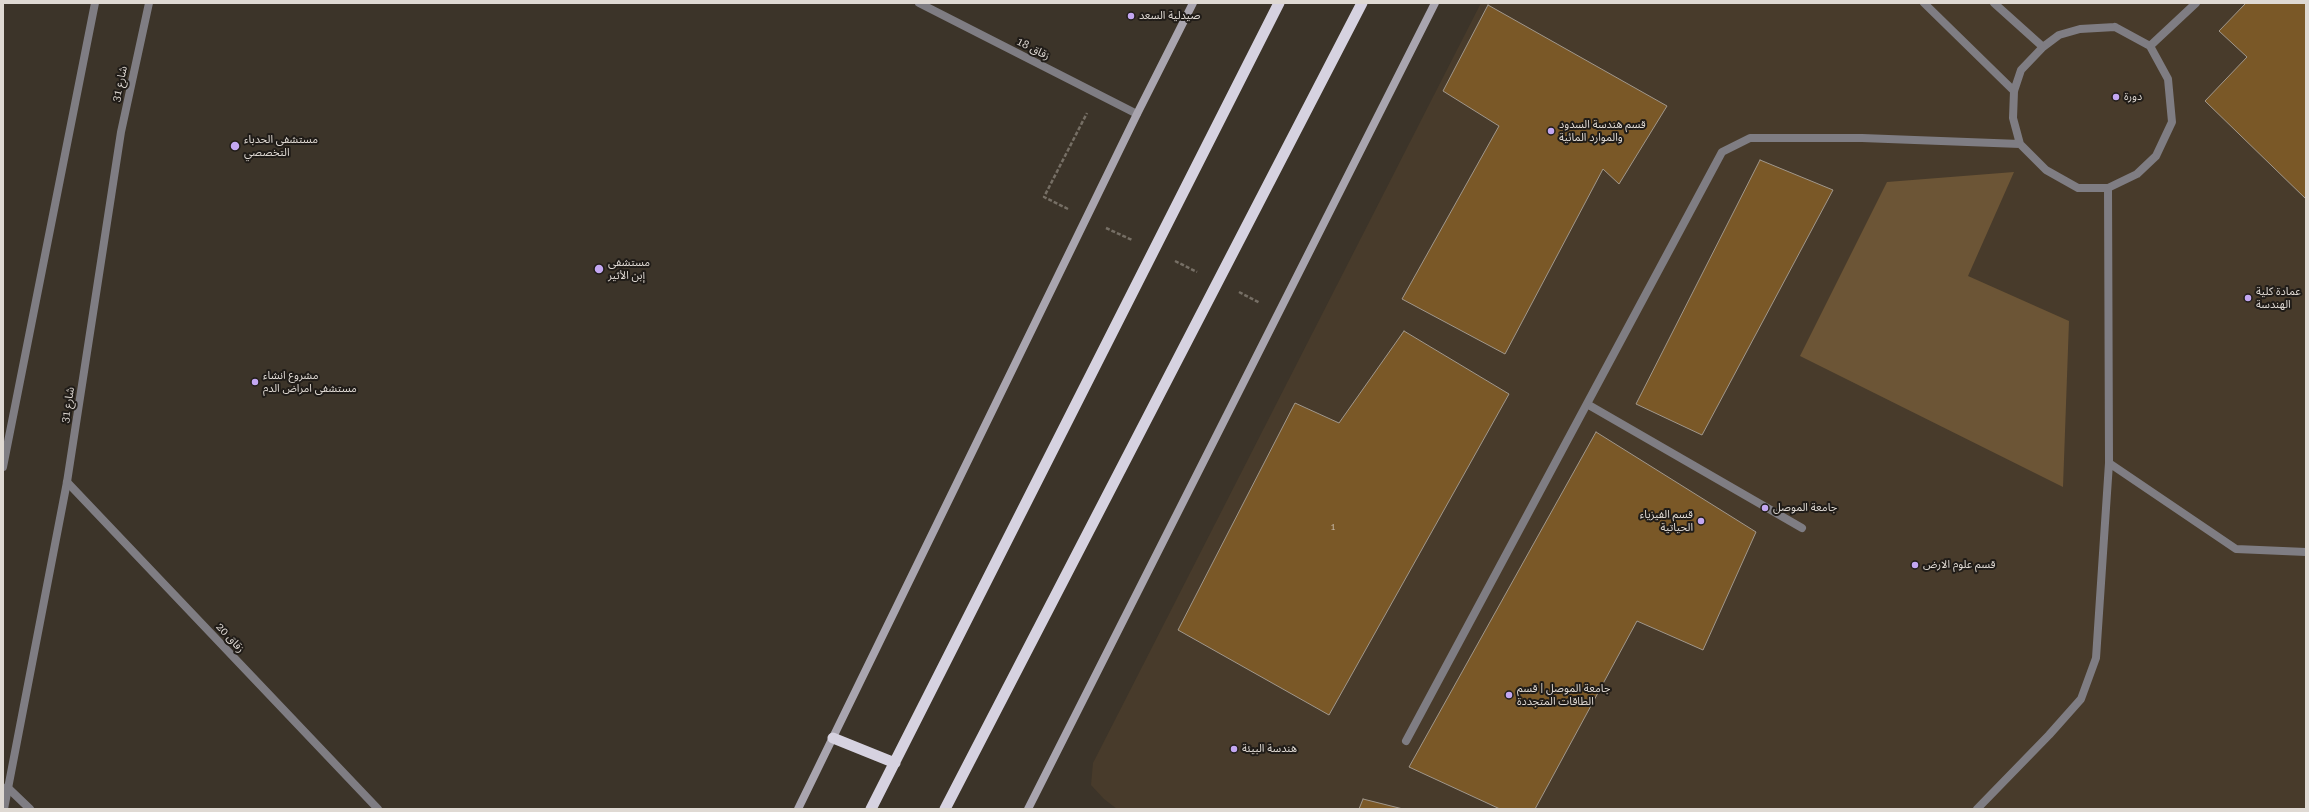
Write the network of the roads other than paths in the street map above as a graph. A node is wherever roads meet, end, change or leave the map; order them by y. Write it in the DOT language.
graph roads {
  1 [pos="95,3"];
  2 [pos="149,3"];
  3 [pos="919,3"];
  4 [pos="1193,3"];
  5 [pos="1279,3"];
  6 [pos="1362,3"];
  7 [pos="1435,3"];
  8 [pos="1924,3"];
  9 [pos="1994,3"];
  10 [pos="2196,3"];
  11 [pos="2150,46"];
  12 [pos="2043,47"];
  13 [pos="2014,91"];
  14 [pos="1137,114"];
  15 [pos="2020,144"];
  16 [pos="2108,188"];
  17 [pos="1587,404"];
  18 [pos="2109,463"];
  19 [pos="3,467"];
  20 [pos="67,482"];
  21 [pos="1802,528"];
  22 [pos="2306,552"];
  23 [pos="833,738"];
  24 [pos="1406,741"];
  25 [pos="895,763"];
  26 [pos="7,787"];
  27 [pos="4,809"];
  28 [pos="30,809"];
  29 [pos="378,809"];
  30 [pos="798,809"];
  31 [pos="871,809"];
  32 [pos="945,809"];
  33 [pos="1028,809"];
  34 [pos="1977,809"];
  1 -- 19 [label="street"];
  2 -- 20 [label="street, شارع 31"];
  3 -- 14 [label="street, زقاق 18"];
  4 -- 14 [label="main road"];
  5 -- 25 [label="highway"];
  6 -- 32 [label="highway"];
  7 -- 33 [label="main road"];
  8 -- 13 [label="street"];
  9 -- 12 [label="street"];
  10 -- 11 [label="street"];
  11 -- 12 [label="street"];
  11 -- 16 [label="street"];
  12 -- 13 [label="street"];
  13 -- 15 [label="street"];
  14 -- 23 [label="main road"];
  15 -- 16 [label="street"];
  15 -- 17 [label="street"];
  16 -- 18 [label="street"];
  17 -- 21 [label="street"];
  17 -- 24 [label="street"];
  18 -- 22 [label="street"];
  18 -- 34 [label="street"];
  20 -- 26 [label="street, شارع 31"];
  20 -- 29 [label="street, زقاق 20"];
  23 -- 25 [label="highway"];
  23 -- 30 [label="main road"];
  25 -- 31 [label="highway"];
  26 -- 27 [label="street, شارع 31"];
  26 -- 28 [label="street"];
}
